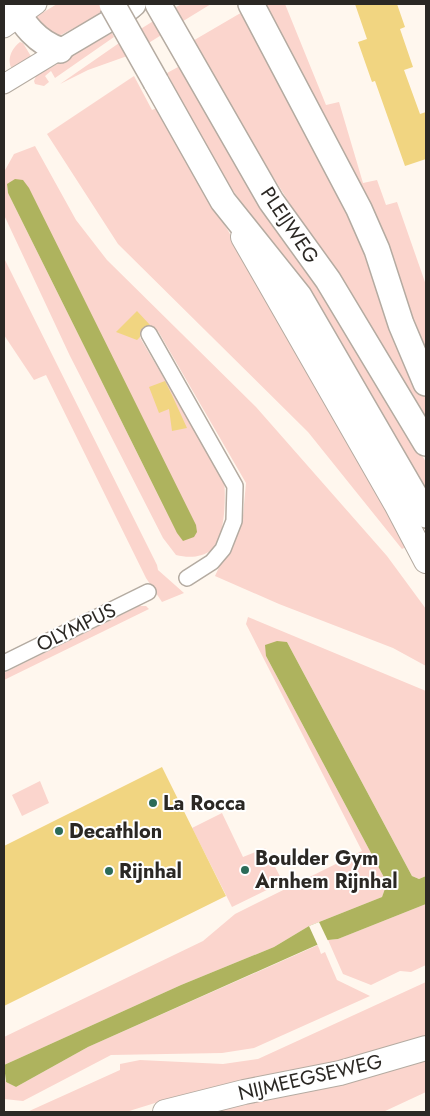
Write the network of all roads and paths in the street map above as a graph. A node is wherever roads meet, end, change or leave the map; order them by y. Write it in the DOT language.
graph roads {
  1 [pos="158,4"];
  2 [pos="251,4"];
  3 [pos="126,6"];
  4 [pos="18,13"];
  5 [pos="60,50"];
  6 [pos="4,84"];
  7 [pos="223,201"];
  8 [pos="149,334"];
  9 [pos="426,383"];
  10 [pos="426,443"];
  11 [pos="426,515"];
  12 [pos="426,561"];
  13 [pos="187,578"];
  14 [pos="148,592"];
  15 [pos="4,663"];
  16 [pos="426,1048"];
  17 [pos="164,1112"];
  1 -- 10 [label="highway, PLEIJWEG"];
  2 -- 9 [label="highway"];
  3 -- 5 [label="main road"];
  3 -- 7 [label="highway, PLEIJWEG, bridge"];
  4 -- 5 [label="highway"];
  5 -- 6 [label="street"];
  7 -- 11 [label="highway, PLEIJWEG"];
  7 -- 12 [label="main road, PLEIJWEG"];
  8 -- 13 [label="street"];
  14 -- 15 [label="street, OLYMPUS"];
  16 -- 17 [label="main road, NIJMEEGSEWEG"];
}
